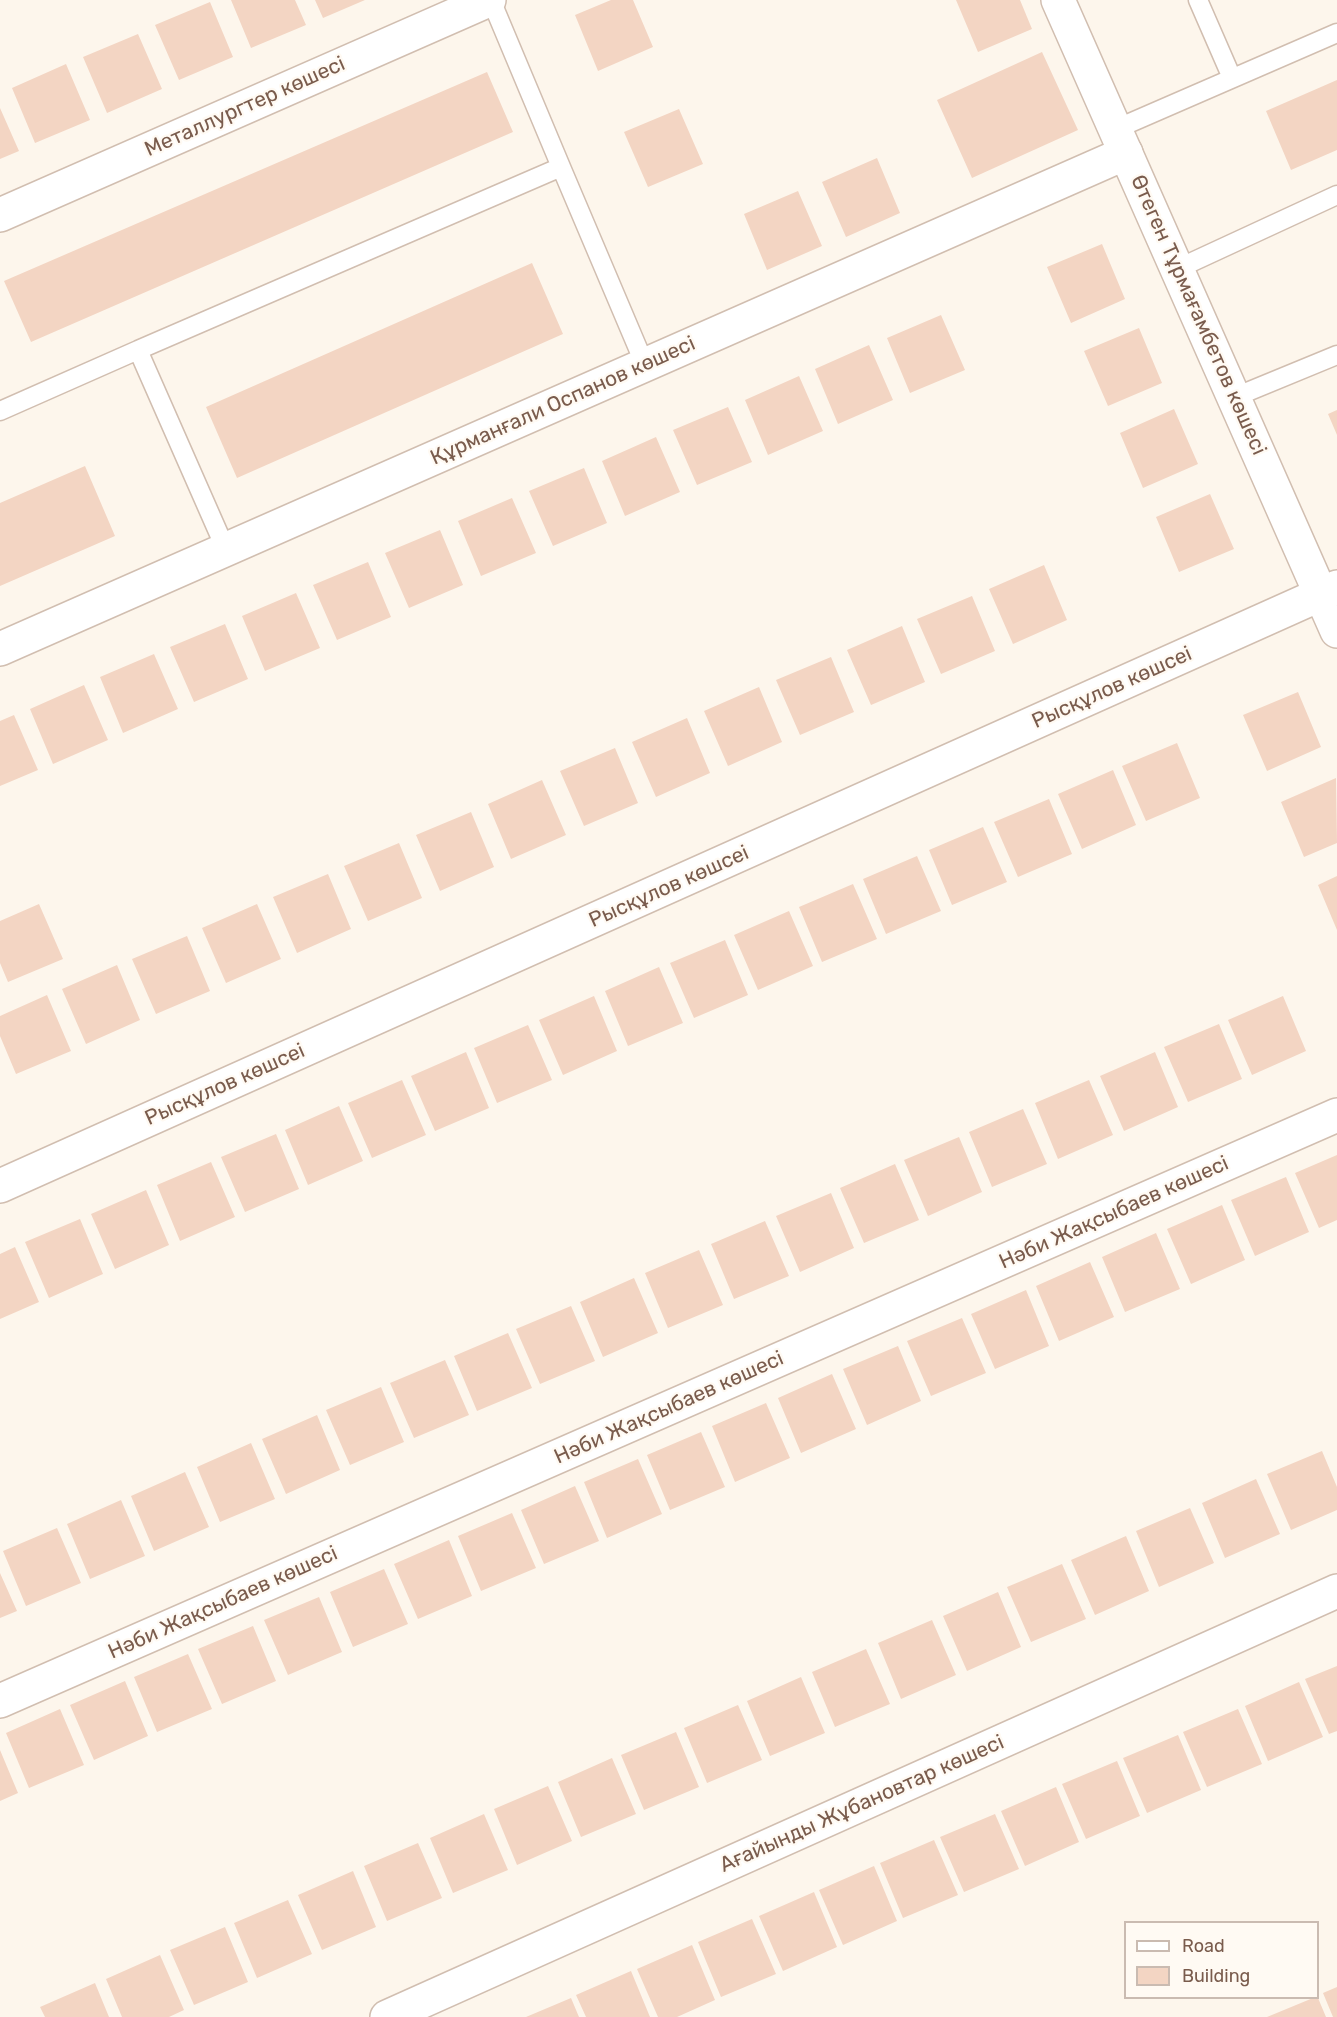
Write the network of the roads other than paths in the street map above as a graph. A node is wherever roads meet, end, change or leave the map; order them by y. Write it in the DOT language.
graph roads {
  1 [pos="490,0"];
  2 [pos="1058,0"];
  3 [pos="1198,0"];
  4 [pos="1337,33"];
  5 [pos="1232,78"];
  6 [pos="1121,141"];
  7 [pos="561,168"];
  8 [pos="1337,195"];
  9 [pos="0,215"];
  10 [pos="1177,269"];
  11 [pos="138,350"];
  12 [pos="1337,355"];
  13 [pos="645,365"];
  14 [pos="1234,398"];
  15 [pos="0,411"];
  16 [pos="226,550"];
  17 [pos="1330,591"];
  18 [pos="1337,631"];
  19 [pos="0,649"];
  20 [pos="1337,1115"];
  21 [pos="0,1186"];
  22 [pos="1337,1591"];
  23 [pos="0,1701"];
  24 [pos="387,2017"];
  1 -- 7 [label="lane"];
  1 -- 9 [label="street, Металлургтер көшесі"];
  2 -- 6 [label="street, Өтеген Тұрмағамбетов көшесі"];
  3 -- 5 [label="lane"];
  4 -- 5 [label="lane"];
  5 -- 6 [label="lane"];
  6 -- 10 [label="street, Өтеген Тұрмағамбетов көшесі"];
  6 -- 13 [label="street, Құрманғали Оспанов көшесі"];
  7 -- 11 [label="lane"];
  7 -- 13 [label="lane"];
  8 -- 10 [label="lane"];
  10 -- 14 [label="street, Өтеген Тұрмағамбетов көшесі"];
  11 -- 15 [label="lane"];
  11 -- 16 [label="lane"];
  12 -- 14 [label="lane"];
  13 -- 16 [label="street, Құрманғали Оспанов көшесі"];
  14 -- 17 [label="street, Өтеген Тұрмағамбетов көшесі"];
  16 -- 19 [label="street, Құрманғали Оспанов көшесі"];
  17 -- 18 [label="street, Өтеген Тұрмағамбетов көшесі"];
  17 -- 21 [label="street, Рысқұлов көшсеі"];
  20 -- 23 [label="street, Нәби Жақсыбаев көшесі"];
  22 -- 24 [label="street, Ағайынды Жұбановтар көшесі"];
}
